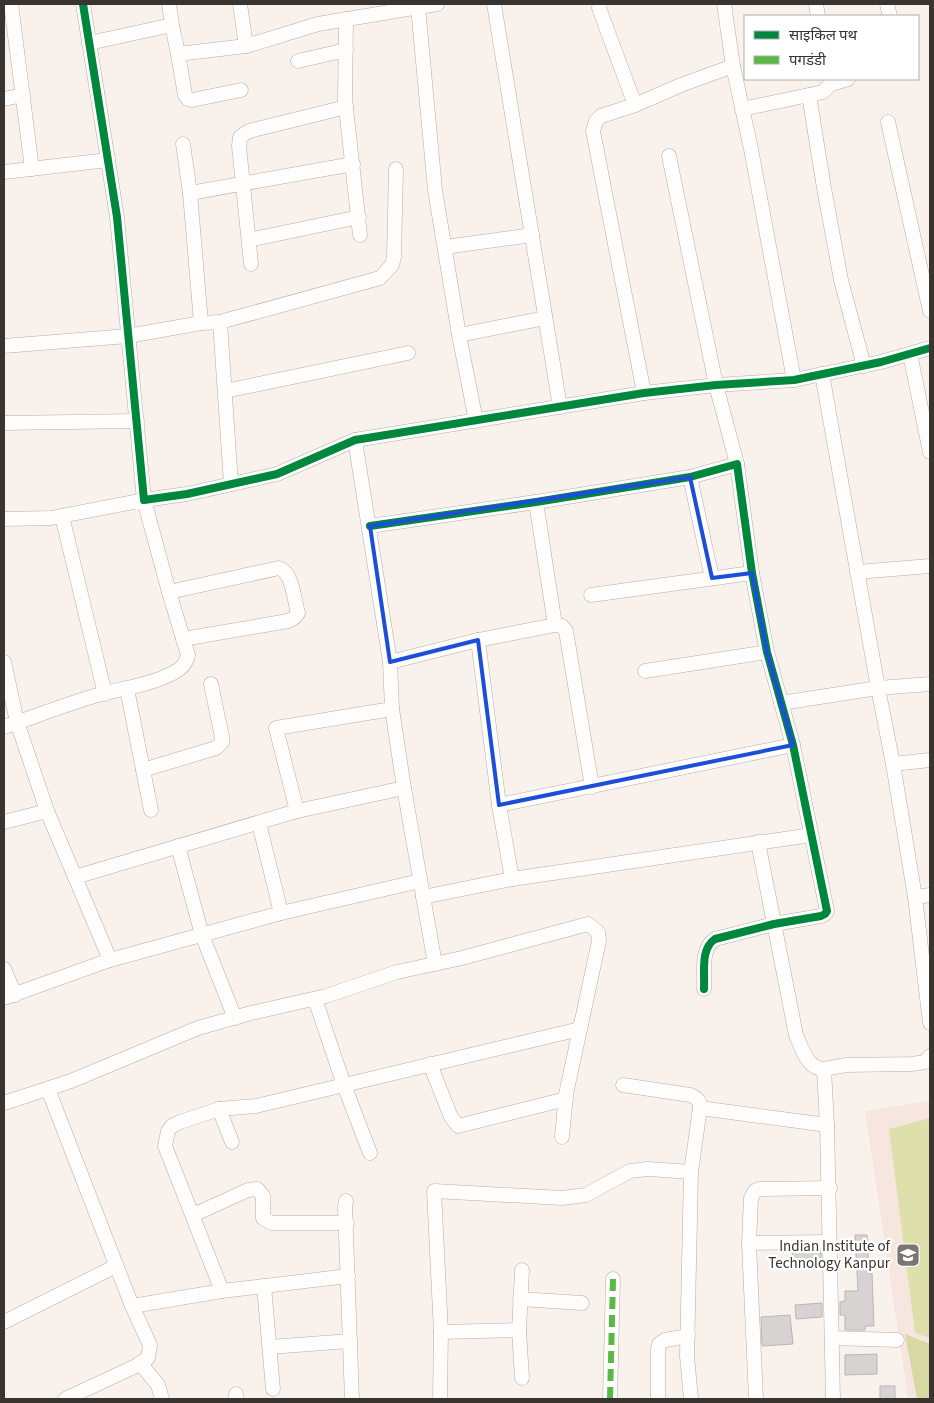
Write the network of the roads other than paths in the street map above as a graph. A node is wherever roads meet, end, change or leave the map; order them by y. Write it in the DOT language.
graph roads {
  1 [pos="83,4"];
  2 [pos="169,4"];
  3 [pos="240,4"];
  4 [pos="437,4"];
  5 [pos="494,4"];
  6 [pos="724,4"];
  7 [pos="4,5"];
  8 [pos="597,5"];
  9 [pos="418,7"];
  10 [pos="382,8"];
  11 [pos="346,19"];
  12 [pos="172,25"];
  13 [pos="89,43"];
  14 [pos="246,46"];
  15 [pos="346,50"];
  16 [pos="178,54"];
  17 [pos="298,61"];
  18 [pos="733,66"];
  19 [pos="830,81"];
  20 [pos="241,90"];
  21 [pos="23,95"];
  22 [pos="809,95"];
  23 [pos="4,99"];
  24 [pos="635,105"];
  25 [pos="346,108"];
  26 [pos="742,109"];
  27 [pos="888,122"];
  28 [pos="183,144"];
  29 [pos="669,156"];
  30 [pos="108,160"];
  31 [pos="353,164"];
  32 [pos="32,169"];
  33 [pos="396,169"];
  34 [pos="4,172"];
  35 [pos="243,183"];
  36 [pos="190,193"];
  37 [pos="358,217"];
  38 [pos="532,235"];
  39 [pos="360,236"];
  40 [pos="249,240"];
  41 [pos="444,248"];
  42 [pos="252,264"];
  43 [pos="930,311"];
  44 [pos="545,318"];
  45 [pos="220,322"];
  46 [pos="201,323"];
  47 [pos="459,335"];
  48 [pos="128,336"];
  49 [pos="4,346"];
  50 [pos="930,348"];
  51 [pos="408,353"];
  52 [pos="910,354"];
  53 [pos="864,366"];
  54 [pos="822,374"];
  55 [pos="794,380"];
  56 [pos="716,385"];
  57 [pos="225,391"];
  58 [pos="644,393"];
  59 [pos="560,407"];
  60 [pos="137,421"];
  61 [pos="476,421"];
  62 [pos="4,423"];
  63 [pos="355,440"];
  64 [pos="930,452"];
  65 [pos="737,464"];
  66 [pos="690,477"];
  67 [pos="230,484"];
  68 [pos="144,500"];
  69 [pos="536,502"];
  70 [pos="62,516"];
  71 [pos="4,519"];
  72 [pos="370,526"];
  73 [pos="930,566"];
  74 [pos="857,572"];
  75 [pos="752,573"];
  76 [pos="712,578"];
  77 [pos="169,592"];
  78 [pos="592,595"];
  79 [pos="556,626"];
  80 [pos="183,640"];
  81 [pos="478,640"];
  82 [pos="766,652"];
  83 [pos="4,662"];
  84 [pos="390,662"];
  85 [pos="645,671"];
  86 [pos="211,684"];
  87 [pos="930,684"];
  88 [pos="878,688"];
  89 [pos="127,689"];
  90 [pos="105,694"];
  91 [pos="781,703"];
  92 [pos="392,709"];
  93 [pos="10,724"];
  94 [pos="793,745"];
  95 [pos="930,760"];
  96 [pos="893,764"];
  97 [pos="143,770"];
  98 [pos="592,787"];
  99 [pos="404,788"];
  100 [pos="499,805"];
  101 [pos="151,810"];
  102 [pos="47,811"];
  103 [pos="297,811"];
  104 [pos="4,822"];
  105 [pos="259,823"];
  106 [pos="811,835"];
  107 [pos="758,842"];
  108 [pos="178,846"];
  109 [pos="75,877"];
  110 [pos="512,879"];
  111 [pos="420,881"];
  112 [pos="930,895"];
  113 [pos="423,897"];
  114 [pos="915,897"];
  115 [pos="281,913"];
  116 [pos="774,924"];
  117 [pos="202,935"];
  118 [pos="110,960"];
  119 [pos="435,964"];
  120 [pos="4,969"];
  121 [pos="704,989"];
  122 [pos="9,996"];
  123 [pos="315,999"];
  124 [pos="235,1018"];
  125 [pos="930,1023"];
  126 [pos="580,1029"];
  127 [pos="930,1056"];
  128 [pos="430,1064"];
  129 [pos="824,1069"];
  130 [pos="344,1085"];
  131 [pos="624,1085"];
  132 [pos="48,1089"];
  133 [pos="566,1099"];
  134 [pos="4,1103"];
  135 [pos="700,1108"];
  136 [pos="219,1109"];
  137 [pos="828,1125"];
  138 [pos="562,1138"];
  139 [pos="232,1142"];
  140 [pos="370,1153"];
  141 [pos="691,1172"];
  142 [pos="830,1188"];
  143 [pos="346,1200"];
  144 [pos="193,1215"];
  145 [pos="347,1223"];
  146 [pos="829,1242"];
  147 [pos="749,1244"];
  148 [pos="116,1266"];
  149 [pos="522,1270"];
  150 [pos="348,1276"];
  151 [pos="613,1279"];
  152 [pos="264,1286"];
  153 [pos="222,1291"];
  154 [pos="520,1298"];
  155 [pos="582,1303"];
  156 [pos="132,1306"];
  157 [pos="4,1322"];
  158 [pos="519,1330"];
  159 [pos="441,1332"];
  160 [pos="688,1336"];
  161 [pos="832,1338"];
  162 [pos="897,1340"];
  163 [pos="350,1341"];
  164 [pos="270,1347"];
  165 [pos="140,1364"];
  166 [pos="522,1378"];
  167 [pos="273,1388"];
  168 [pos="65,1399"];
  169 [pos="162,1399"];
  170 [pos="352,1399"];
  171 [pos="440,1399"];
  172 [pos="610,1399"];
  173 [pos="658,1399"];
  174 [pos="691,1399"];
  175 [pos="756,1399"];
  176 [pos="833,1399"];
  1 -- 13 [label="street"];
  2 -- 12 [label="street"];
  3 -- 14 [label="street"];
  4 -- 9 [label="street"];
  5 -- 38 [label="street"];
  6 -- 18 [label="street"];
  7 -- 21 [label="street"];
  8 -- 24 [label="street"];
  9 -- 10 [label="street"];
  9 -- 41 [label="street"];
  10 -- 11 [label="street"];
  11 -- 14 [label="street"];
  11 -- 15 [label="street"];
  12 -- 13 [label="street"];
  12 -- 16 [label="street"];
  13 -- 30 [label="street"];
  14 -- 16 [label="street"];
  15 -- 17 [label="street"];
  15 -- 25 [label="street"];
  16 -- 20 [label="street"];
  18 -- 24 [label="street"];
  18 -- 26 [label="street"];
  19 -- 22 [label="street"];
  21 -- 23 [label="street"];
  21 -- 32 [label="street"];
  22 -- 26 [label="street"];
  22 -- 53 [label="street"];
  24 -- 58 [label="street"];
  25 -- 31 [label="street"];
  25 -- 35 [label="street"];
  26 -- 55 [label="street"];
  27 -- 43 [label="street"];
  28 -- 36 [label="street"];
  29 -- 56 [label="street"];
  30 -- 32 [label="street"];
  30 -- 48 [label="street"];
  31 -- 35 [label="street"];
  31 -- 37 [label="street"];
  32 -- 34 [label="street"];
  33 -- 45 [label="street"];
  35 -- 36 [label="street"];
  35 -- 40 [label="street"];
  36 -- 46 [label="street"];
  37 -- 39 [label="street"];
  37 -- 40 [label="street"];
  38 -- 41 [label="street"];
  38 -- 44 [label="street"];
  40 -- 42 [label="street"];
  41 -- 47 [label="street"];
  44 -- 47 [label="street"];
  44 -- 59 [label="street"];
  45 -- 46 [label="street"];
  45 -- 57 [label="street"];
  46 -- 48 [label="street"];
  47 -- 61 [label="street"];
  48 -- 49 [label="street"];
  48 -- 60 [label="street"];
  50 -- 52 [label="street"];
  51 -- 57 [label="street"];
  52 -- 53 [label="street"];
  52 -- 64 [label="street"];
  53 -- 54 [label="street"];
  54 -- 55 [label="street"];
  54 -- 74 [label="street"];
  55 -- 56 [label="street"];
  56 -- 58 [label="street"];
  56 -- 65 [label="street"];
  57 -- 67 [label="street"];
  58 -- 59 [label="street"];
  59 -- 61 [label="street"];
  60 -- 62 [label="street"];
  60 -- 68 [label="street"];
  61 -- 63 [label="street"];
  63 -- 67 [label="street"];
  63 -- 72 [label="street"];
  65 -- 66 [label="street"];
  65 -- 75 [label="street"];
  66 -- 69 [label="street"];
  66 -- 76 [label="street"];
  67 -- 68 [label="street"];
  68 -- 70 [label="street"];
  68 -- 77 [label="street"];
  69 -- 72 [label="street"];
  69 -- 79 [label="street"];
  70 -- 71 [label="street"];
  70 -- 90 [label="street"];
  72 -- 84 [label="street"];
  73 -- 74 [label="street"];
  74 -- 88 [label="street"];
  75 -- 76 [label="street"];
  75 -- 82 [label="street"];
  76 -- 78 [label="street"];
  77 -- 80 [label="street"];
  77 -- 80 [label="street"];
  79 -- 81 [label="street"];
  79 -- 98 [label="street"];
  80 -- 89 [label="street"];
  81 -- 84 [label="street"];
  81 -- 100 [label="street"];
  82 -- 85 [label="street"];
  82 -- 91 [label="street"];
  83 -- 93 [label="street"];
  84 -- 92 [label="street"];
  86 -- 97 [label="street"];
  87 -- 88 [label="street"];
  88 -- 91 [label="street"];
  88 -- 96 [label="street"];
  89 -- 90 [label="street"];
  89 -- 97 [label="street"];
  90 -- 93 [label="street"];
  91 -- 94 [label="street"];
  92 -- 99 [label="street"];
  92 -- 103 [label="street"];
  93 -- 102 [label="street"];
  94 -- 98 [label="street"];
  94 -- 106 [label="street"];
  95 -- 96 [label="street"];
  96 -- 114 [label="street"];
  97 -- 101 [label="street"];
  98 -- 100 [label="street"];
  99 -- 103 [label="street"];
  99 -- 111 [label="street"];
  100 -- 110 [label="street"];
  102 -- 104 [label="street"];
  102 -- 109 [label="street"];
  103 -- 105 [label="street"];
  105 -- 108 [label="street"];
  105 -- 115 [label="street"];
  106 -- 107 [label="street"];
  106 -- 116 [label="street"];
  107 -- 110 [label="street"];
  107 -- 116 [label="street"];
  108 -- 109 [label="street"];
  108 -- 117 [label="street"];
  109 -- 118 [label="street"];
  110 -- 113 [label="street"];
  111 -- 113 [label="street"];
  111 -- 115 [label="street"];
  112 -- 114 [label="street"];
  113 -- 119 [label="street"];
  114 -- 125 [label="street"];
  115 -- 117 [label="street"];
  116 -- 121 [label="street"];
  116 -- 129 [label="street"];
  117 -- 118 [label="street"];
  117 -- 124 [label="street"];
  118 -- 122 [label="street"];
  119 -- 123 [label="street"];
  119 -- 126 [label="street"];
  120 -- 122 [label="street"];
  123 -- 124 [label="street"];
  123 -- 130 [label="street"];
  124 -- 132 [label="street"];
  126 -- 128 [label="street"];
  126 -- 133 [label="street"];
  127 -- 129 [label="street"];
  128 -- 130 [label="street"];
  128 -- 133 [label="street"];
  129 -- 137 [label="street"];
  130 -- 136 [label="street"];
  130 -- 140 [label="street"];
  131 -- 135 [label="street"];
  132 -- 134 [label="street"];
  132 -- 148 [label="street"];
  133 -- 138 [label="street"];
  135 -- 137 [label="street"];
  135 -- 141 [label="street"];
  136 -- 139 [label="street"];
  136 -- 144 [label="street"];
  137 -- 142 [label="street"];
  141 -- 159 [label="street"];
  141 -- 160 [label="street"];
  142 -- 146 [label="street"];
  142 -- 147 [label="street"];
  143 -- 145 [label="street"];
  144 -- 145 [label="street"];
  144 -- 153 [label="street"];
  145 -- 150 [label="street"];
  146 -- 147 [label="street"];
  146 -- 161 [label="street"];
  147 -- 175 [label="street"];
  148 -- 156 [label="street"];
  148 -- 157 [label="street"];
  149 -- 154 [label="street"];
  150 -- 152 [label="street"];
  150 -- 163 [label="street"];
  151 -- 172 [label="street"];
  152 -- 153 [label="street"];
  152 -- 164 [label="street"];
  153 -- 156 [label="street"];
  154 -- 155 [label="street"];
  154 -- 158 [label="street"];
  156 -- 165 [label="street"];
  158 -- 159 [label="street"];
  158 -- 166 [label="street"];
  159 -- 171 [label="street"];
  160 -- 173 [label="street"];
  160 -- 174 [label="street"];
  161 -- 162 [label="street"];
  161 -- 176 [label="street"];
  163 -- 164 [label="street"];
  163 -- 170 [label="street"];
  164 -- 167 [label="street"];
  165 -- 168 [label="street"];
  165 -- 169 [label="street"];
}
